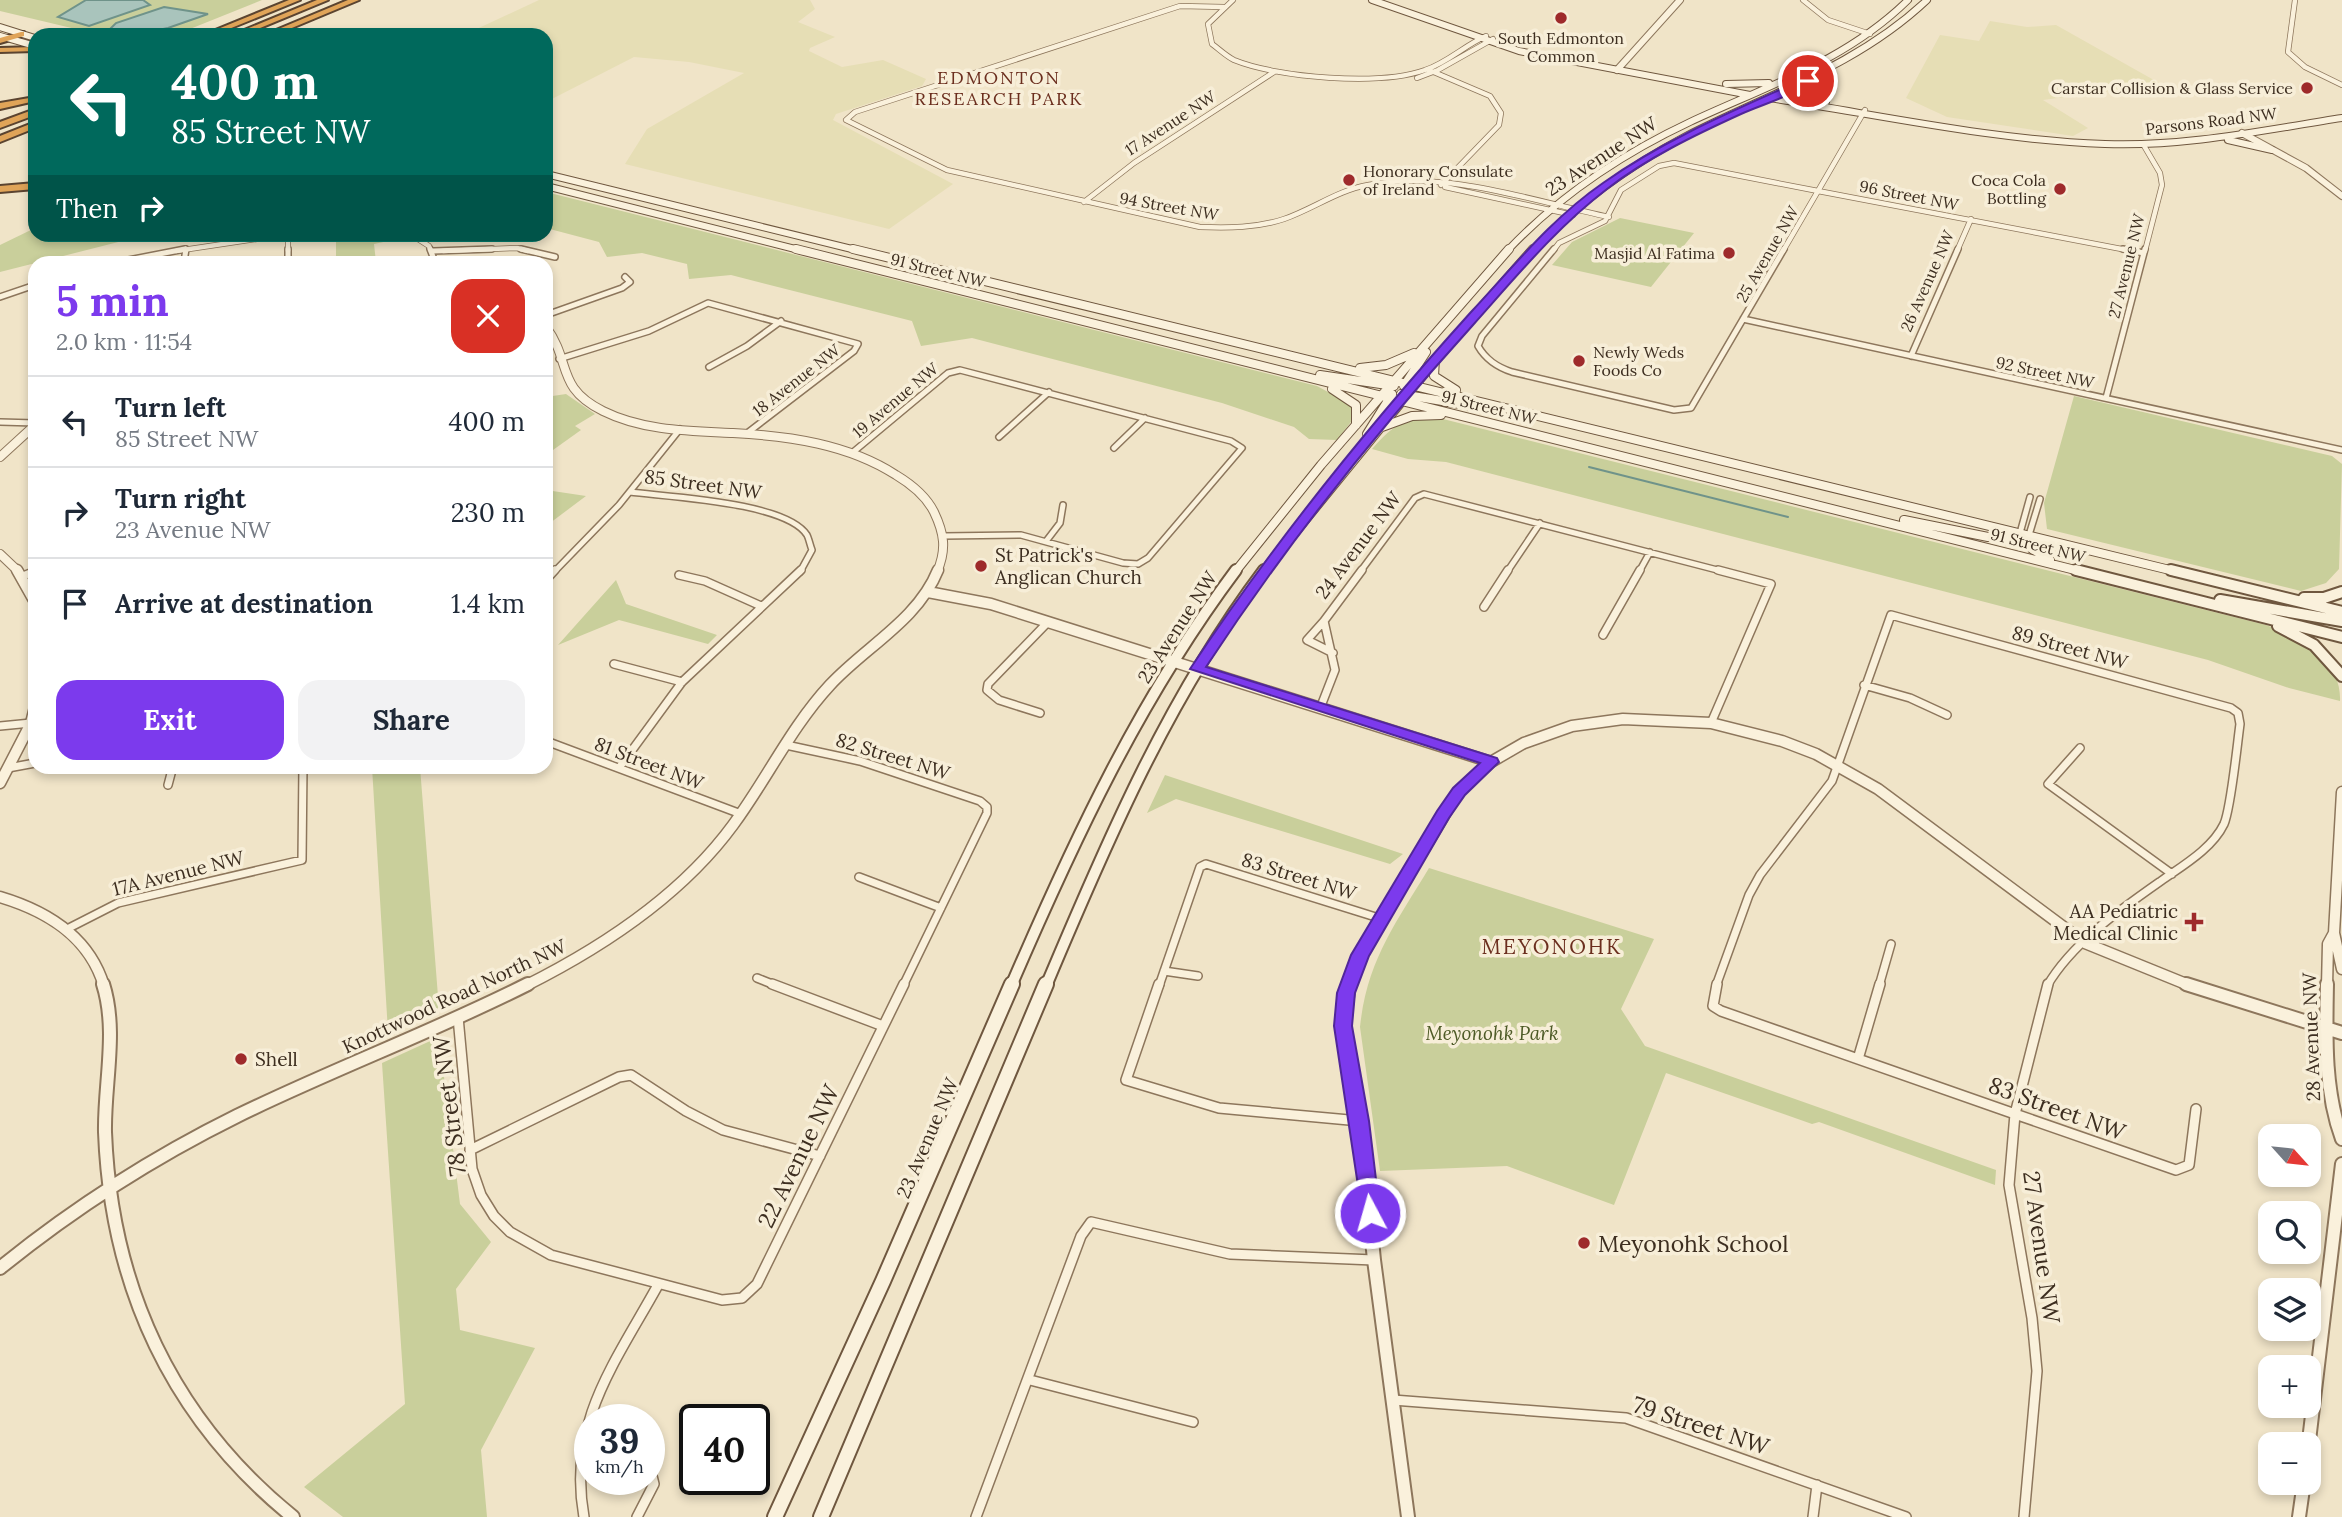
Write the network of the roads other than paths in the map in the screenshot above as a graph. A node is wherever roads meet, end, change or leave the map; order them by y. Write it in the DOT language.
graph roads {
  1 [pos="296,0"];
  2 [pos="303,0"];
  3 [pos="324,0"];
  4 [pos="355,0"];
  5 [pos="1233,0"];
  6 [pos="1371,0"];
  7 [pos="1388,0"];
  8 [pos="1680,0"];
  9 [pos="1805,0"];
  10 [pos="1908,0"];
  11 [pos="1919,0"];
  12 [pos="1927,0"];
  13 [pos="2295,0"];
  14 [pos="1224,7"];
  15 [pos="309,18"];
  16 [pos="1904,23"];
  17 [pos="0,27"];
  18 [pos="225,28"];
  19 [pos="241,28"];
  20 [pos="254,28"];
  21 [pos="285,28"];
  22 [pos="290,28"];
  23 [pos="1870,34"];
  24 [pos="16,38"];
  25 [pos="1486,39"];
  26 [pos="0,48"];
  27 [pos="28,48"];
  28 [pos="1619,68"];
  29 [pos="1835,68"];
  30 [pos="1810,69"];
  31 [pos="1428,70"];
  32 [pos="1274,72"];
  33 [pos="1435,73"];
  34 [pos="1799,74"];
  35 [pos="1650,76"];
  36 [pos="1361,79"];
  37 [pos="1699,80"];
  38 [pos="1690,83"];
  39 [pos="2342,85"];
  40 [pos="1765,95"];
  41 [pos="28,100"];
  42 [pos="0,106"];
  43 [pos="1843,106"];
  44 [pos="1721,108"];
  45 [pos="1832,108"];
  46 [pos="1862,110"];
  47 [pos="28,115"];
  48 [pos="2342,118"];
  49 [pos="0,125"];
  50 [pos="28,128"];
  51 [pos="1692,133"];
  52 [pos="2242,133"];
  53 [pos="0,139"];
  54 [pos="2201,140"];
  55 [pos="2143,144"];
  56 [pos="2272,149"];
  57 [pos="1669,163"];
  58 [pos="1614,164"];
  59 [pos="553,176"];
  60 [pos="1441,186"];
  61 [pos="28,187"];
  62 [pos="553,188"];
  63 [pos="0,189"];
  64 [pos="1818,190"];
  65 [pos="2342,196"];
  66 [pos="1084,202"];
  67 [pos="1562,209"];
  68 [pos="1607,219"];
  69 [pos="1971,219"];
  70 [pos="234,242"];
  71 [pos="424,242"];
  72 [pos="186,248"];
  73 [pos="433,251"];
  74 [pos="2144,253"];
  75 [pos="147,256"];
  76 [pos="185,256"];
  77 [pos="434,256"];
  78 [pos="550,256"];
  79 [pos="625,276"];
  80 [pos="28,287"];
  81 [pos="0,297"];
  82 [pos="553,312"];
  83 [pos="1448,318"];
  84 [pos="1743,319"];
  85 [pos="781,321"];
  86 [pos="553,338"];
  87 [pos="1422,348"];
  88 [pos="1911,355"];
  89 [pos="1224,358"];
  90 [pos="559,359"];
  91 [pos="1435,359"];
  92 [pos="1327,363"];
  93 [pos="709,367"];
  94 [pos="1311,379"];
  95 [pos="1398,390"];
  96 [pos="1049,392"];
  97 [pos="2106,398"];
  98 [pos="1508,408"];
  99 [pos="1465,417"];
  100 [pos="1145,418"];
  101 [pos="0,422"];
  102 [pos="28,424"];
  103 [pos="1356,425"];
  104 [pos="1588,427"];
  105 [pos="1379,428"];
  106 [pos="680,429"];
  107 [pos="28,431"];
  108 [pos="746,434"];
  109 [pos="999,437"];
  110 [pos="1114,449"];
  111 [pos="2342,450"];
  112 [pos="852,453"];
  113 [pos="0,457"];
  114 [pos="1341,474"];
  115 [pos="630,492"];
  116 [pos="2030,497"];
  117 [pos="2040,499"];
  118 [pos="1801,500"];
  119 [pos="1063,505"];
  120 [pos="1540,523"];
  121 [pos="944,536"];
  122 [pos="2023,536"];
  123 [pos="1047,540"];
  124 [pos="1650,552"];
  125 [pos="0,554"];
  126 [pos="553,573"];
  127 [pos="28,574"];
  128 [pos="679,575"];
  129 [pos="23,576"];
  130 [pos="2109,579"];
  131 [pos="28,587"];
  132 [pos="2155,590"];
  133 [pos="928,592"];
  134 [pos="2342,592"];
  135 [pos="2266,594"];
  136 [pos="761,606"];
  137 [pos="1484,607"];
  138 [pos="2218,607"];
  139 [pos="2342,612"];
  140 [pos="1324,621"];
  141 [pos="2342,621"];
  142 [pos="1048,622"];
  143 [pos="1603,635"];
  144 [pos="2342,637"];
  145 [pos="1333,654"];
  146 [pos="1172,661"];
  147 [pos="614,664"];
  148 [pos="1198,669"];
  149 [pos="2342,676"];
  150 [pos="681,682"];
  151 [pos="1864,685"];
  152 [pos="1321,706"];
  153 [pos="1040,713"];
  154 [pos="2238,713"];
  155 [pos="1947,715"];
  156 [pos="28,723"];
  157 [pos="1711,723"];
  158 [pos="0,726"];
  159 [pos="28,729"];
  160 [pos="553,744"];
  161 [pos="786,745"];
  162 [pos="2080,748"];
  163 [pos="1491,762"];
  164 [pos="28,764"];
  165 [pos="1837,765"];
  166 [pos="8,768"];
  167 [pos="619,768"];
  168 [pos="171,774"];
  169 [pos="303,774"];
  170 [pos="0,783"];
  171 [pos="168,785"];
  172 [pos="2342,792"];
  173 [pos="987,807"];
  174 [pos="741,814"];
  175 [pos="2172,874"];
  176 [pos="859,877"];
  177 [pos="0,897"];
  178 [pos="941,908"];
  179 [pos="1382,919"];
  180 [pos="67,929"];
  181 [pos="2334,933"];
  182 [pos="2085,943"];
  183 [pos="1891,944"];
  184 [pos="2342,969"];
  185 [pos="1164,971"];
  186 [pos="1198,976"];
  187 [pos="757,978"];
  188 [pos="458,1017"];
  189 [pos="883,1026"];
  190 [pos="2328,1028"];
  191 [pos="2342,1033"];
  192 [pos="1858,1059"];
  193 [pos="2196,1109"];
  194 [pos="2015,1113"];
  195 [pos="1360,1121"];
  196 [pos="2342,1139"];
  197 [pos="470,1150"];
  198 [pos="820,1156"];
  199 [pos="2342,1164"];
  200 [pos="106,1188"];
  201 [pos="1374,1260"];
  202 [pos="0,1268"];
  203 [pos="658,1284"];
  204 [pos="742,1298"];
  205 [pos="1030,1380"];
  206 [pos="1393,1400"];
  207 [pos="594,1404"];
  208 [pos="1193,1422"];
  209 [pos="2310,1432"];
  210 [pos="790,1485"];
  211 [pos="1816,1485"];
  212 [pos="581,1495"];
  213 [pos="649,1495"];
  214 [pos="2302,1495"];
  215 [pos="293,1517"];
  216 [pos="584,1517"];
  217 [pos="638,1517"];
  218 [pos="775,1517"];
  219 [pos="781,1517"];
  220 [pos="821,1517"];
  221 [pos="976,1517"];
  222 [pos="1409,1517"];
  223 [pos="1813,1517"];
  224 [pos="1906,1517"];
  225 [pos="2024,1517"];
  226 [pos="2299,1517"];
  1 -- 18 [label="highway"];
  2 -- 19 [label="highway"];
  3 -- 20 [label="highway"];
  4 -- 15 [label="highway"];
  5 -- 14 [label="street"];
  6 -- 25 [label="main road, Parsons Road NW"];
  7 -- 25 [label="main road, Parsons Road NW"];
  8 -- 28 [label="street"];
  9 -- 23 [label="street"];
  10 -- 23 [label="main road, 23 Avenue NW"];
  11 -- 16 [label="main road"];
  12 -- 16 [label="main road, 23 Avenue NW"];
  13 -- 39 [label="street"];
  14 -- 32 [label="street"];
  14 -- 66 [label="street, 94 Street NW"];
  15 -- 21 [label="highway"];
  15 -- 22 [label="highway"];
  16 -- 29 [label="main road, 23 Avenue NW"];
  17 -- 24 [label="main road"];
  23 -- 29 [label="main road"];
  23 -- 30 [label="main road, 23 Avenue NW"];
  24 -- 26 [label="highway"];
  25 -- 28 [label="main road, Parsons Road NW"];
  25 -- 31 [label="street"];
  25 -- 33 [label="street"];
  26 -- 27 [label="highway"];
  28 -- 35 [label="main road, Parsons Road NW"];
  28 -- 37 [label="main road, Parsons Road NW"];
  29 -- 40 [label="main road, 23 Avenue NW"];
  29 -- 43 [label="main road"];
  30 -- 34 [label="main road, 23 Avenue NW"];
  30 -- 40 [label="main road"];
  31 -- 33 [label="street"];
  31 -- 36 [label="street"];
  32 -- 36 [label="street"];
  32 -- 66 [label="street, 17 Avenue NW"];
  33 -- 36 [label="street"];
  33 -- 60 [label="street"];
  34 -- 37 [label="main road"];
  34 -- 40 [label="main road, 23 Avenue NW"];
  35 -- 38 [label="main road, Parsons Road NW"];
  35 -- 40 [label="main road"];
  37 -- 40 [label="main road, Parsons Road NW"];
  38 -- 40 [label="main road, Parsons Road NW"];
  38 -- 44 [label="main road"];
  40 -- 43 [label="main road, Parsons Road NW"];
  40 -- 44 [label="main road, 23 Avenue NW"];
  40 -- 45 [label="main road, Parsons Road NW"];
  40 -- 46 [label="main road"];
  40 -- 51 [label="main road, 23 Avenue NW"];
  41 -- 42 [label="highway"];
  43 -- 46 [label="main road, Parsons Road NW"];
  44 -- 58 [label="main road, 23 Avenue NW"];
  45 -- 46 [label="main road, Parsons Road NW"];
  45 -- 51 [label="main road"];
  46 -- 55 [label="main road, Parsons Road NW"];
  46 -- 64 [label="street, 25 Avenue NW"];
  47 -- 49 [label="highway"];
  48 -- 52 [label="main road, Parsons Road NW"];
  50 -- 53 [label="highway"];
  51 -- 67 [label="main road, 23 Avenue NW"];
  52 -- 54 [label="main road, Parsons Road NW"];
  52 -- 56 [label="street"];
  54 -- 55 [label="main road, Parsons Road NW"];
  54 -- 56 [label="main road"];
  55 -- 74 [label="street, 27 Avenue NW"];
  56 -- 65 [label="street"];
  57 -- 64 [label="street, 96 Street NW"];
  57 -- 68 [label="street, 23 Avenue NW"];
  58 -- 67 [label="main road"];
  58 -- 67 [label="main road, 23 Avenue NW"];
  59 -- 92 [label="main road, 91 Street NW"];
  60 -- 66 [label="street, 94 Street NW"];
  60 -- 67 [label="street, 94 Street NW"];
  61 -- 63 [label="highway"];
  62 -- 89 [label="main road, 91 Street NW"];
  64 -- 69 [label="street, 96 Street NW"];
  64 -- 84 [label="street, 25 Avenue NW"];
  67 -- 68 [label="street"];
  67 -- 83 [label="main road, 23 Avenue NW"];
  67 -- 91 [label="main road, 23 Avenue NW"];
  68 -- 84 [label="street, 25 Avenue NW"];
  69 -- 74 [label="street, 96 Street NW"];
  69 -- 88 [label="street, 26 Avenue NW"];
  70 -- 72 [label="street"];
  71 -- 73 [label="street"];
  72 -- 75 [label="street"];
  72 -- 76 [label="street"];
  73 -- 77 [label="street"];
  73 -- 78 [label="street"];
  74 -- 97 [label="street, 27 Avenue NW"];
  79 -- 82 [label="street"];
  80 -- 81 [label="street"];
  83 -- 87 [label="main road, 23 Avenue NW"];
  83 -- 95 [label="main road"];
  84 -- 88 [label="street, 92 Street NW"];
  85 -- 90 [label="street"];
  85 -- 93 [label="street"];
  85 -- 108 [label="street, 18 Avenue NW"];
  86 -- 90 [label="street"];
  87 -- 92 [label="main road"];
  87 -- 95 [label="main road, 23 Avenue NW"];
  88 -- 97 [label="street, 92 Street NW"];
  89 -- 94 [label="main road, 91 Street NW"];
  89 -- 95 [label="main road"];
  90 -- 106 [label="street"];
  91 -- 95 [label="main road, 23 Avenue NW"];
  91 -- 98 [label="main road"];
  92 -- 95 [label="main road, 91 Street NW"];
  94 -- 95 [label="main road, 91 Street NW"];
  94 -- 103 [label="main road"];
  95 -- 98 [label="main road, 91 Street NW"];
  95 -- 99 [label="main road, 91 Street NW"];
  95 -- 103 [label="main road, 23 Avenue NW"];
  95 -- 104 [label="main road"];
  95 -- 105 [label="main road, 23 Avenue NW"];
  95 -- 114 [label="main road"];
  96 -- 100 [label="street"];
  96 -- 109 [label="street"];
  96 -- 112 [label="street, 19 Avenue NW"];
  97 -- 111 [label="street, 92 Street NW"];
  98 -- 104 [label="main road, 91 Street NW"];
  99 -- 105 [label="main road"];
  99 -- 118 [label="main road, 91 Street NW"];
  100 -- 110 [label="street"];
  100 -- 123 [label="street"];
  101 -- 102 [label="street"];
  103 -- 146 [label="main road, 23 Avenue NW"];
  104 -- 122 [label="main road, 91 Street NW"];
  105 -- 114 [label="main road, 23 Avenue NW"];
  106 -- 108 [label="street"];
  106 -- 115 [label="street"];
  107 -- 113 [label="street"];
  108 -- 112 [label="street"];
  112 -- 121 [label="street"];
  114 -- 148 [label="main road, 23 Avenue NW"];
  115 -- 126 [label="street"];
  115 -- 136 [label="street, 85 Street NW"];
  116 -- 122 [label="street"];
  117 -- 122 [label="street"];
  118 -- 122 [label="main road"];
  118 -- 130 [label="main road, 91 Street NW"];
  119 -- 123 [label="street"];
  120 -- 124 [label="street"];
  120 -- 137 [label="street"];
  120 -- 140 [label="street, 24 Avenue NW"];
  121 -- 123 [label="street"];
  121 -- 133 [label="street, Knottwood Road North NW"];
  122 -- 130 [label="main road"];
  122 -- 135 [label="main road, 91 Street NW"];
  124 -- 143 [label="street"];
  124 -- 157 [label="street"];
  125 -- 129 [label="street"];
  127 -- 129 [label="street"];
  128 -- 136 [label="street"];
  129 -- 131 [label="street"];
  130 -- 132 [label="main road, 91 Street NW"];
  132 -- 138 [label="main road, 91 Street NW"];
  132 -- 141 [label="main road"];
  133 -- 142 [label="street"];
  133 -- 161 [label="street, Knottwood Road North NW"];
  134 -- 135 [label="main road"];
  135 -- 139 [label="main road, 91 Street NW"];
  136 -- 150 [label="street"];
  138 -- 144 [label="main road, 91 Street NW"];
  138 -- 149 [label="main road"];
  140 -- 145 [label="street, 24 Avenue NW"];
  140 -- 145 [label="street, 24 Avenue NW"];
  142 -- 146 [label="street"];
  142 -- 153 [label="street"];
  145 -- 152 [label="street, 24 Avenue NW"];
  146 -- 148 [label="street"];
  146 -- 210 [label="main road, 23 Avenue NW"];
  147 -- 150 [label="street"];
  148 -- 152 [label="street"];
  148 -- 220 [label="main road, 23 Avenue NW"];
  150 -- 167 [label="street"];
  151 -- 154 [label="street, 89 Street NW"];
  151 -- 155 [label="street"];
  151 -- 165 [label="street"];
  152 -- 163 [label="street"];
  154 -- 175 [label="street, 27 Avenue NW"];
  156 -- 158 [label="street"];
  157 -- 163 [label="street"];
  157 -- 165 [label="street"];
  159 -- 166 [label="street"];
  160 -- 167 [label="street, 81 Street NW"];
  161 -- 173 [label="street, 82 Street NW"];
  161 -- 174 [label="street, Knottwood Road North NW"];
  162 -- 175 [label="street"];
  163 -- 179 [label="street"];
  164 -- 166 [label="street"];
  165 -- 182 [label="street"];
  165 -- 192 [label="street, 83 Street NW"];
  166 -- 170 [label="street"];
  167 -- 174 [label="street, 81 Street NW"];
  168 -- 171 [label="street"];
  169 -- 180 [label="street, 17A Avenue NW"];
  172 -- 181 [label="street, 28 Avenue NW"];
  173 -- 178 [label="street, 22 Avenue NW"];
  174 -- 188 [label="street, Knottwood Road North NW"];
  175 -- 182 [label="street, 27 Avenue NW"];
  176 -- 178 [label="street"];
  177 -- 180 [label="street"];
  178 -- 189 [label="street, 22 Avenue NW"];
  179 -- 185 [label="street, 83 Street NW"];
  179 -- 195 [label="street"];
  180 -- 200 [label="street"];
  181 -- 184 [label="street, 28 Avenue NW"];
  181 -- 190 [label="street, 28 Avenue NW"];
  182 -- 190 [label="street"];
  182 -- 194 [label="street, 27 Avenue NW"];
  183 -- 192 [label="street"];
  185 -- 186 [label="street"];
  185 -- 195 [label="street"];
  187 -- 189 [label="street"];
  188 -- 197 [label="street, 78 Street NW"];
  188 -- 200 [label="street, Knottwood Road North NW"];
  189 -- 198 [label="street, 22 Avenue NW"];
  190 -- 191 [label="street"];
  190 -- 196 [label="street, 28 Avenue NW"];
  192 -- 194 [label="street, 83 Street NW"];
  193 -- 194 [label="street, 83 Street NW"];
  194 -- 225 [label="street, 27 Avenue NW"];
  195 -- 201 [label="street"];
  197 -- 198 [label="street"];
  197 -- 203 [label="street, 78 Street NW"];
  198 -- 204 [label="street, 22 Avenue NW"];
  199 -- 209 [label="street"];
  200 -- 202 [label="street, Knottwood Road North NW"];
  200 -- 215 [label="street"];
  201 -- 205 [label="street"];
  201 -- 206 [label="street"];
  203 -- 204 [label="street, 78 Street NW"];
  203 -- 207 [label="street"];
  205 -- 208 [label="street"];
  205 -- 221 [label="street"];
  206 -- 211 [label="street, 79 Street NW"];
  206 -- 222 [label="street"];
  210 -- 218 [label="main road, 23 Avenue NW"];
  210 -- 219 [label="main road"];
  211 -- 223 [label="street"];
  211 -- 224 [label="street, 79 Street NW"];
  212 -- 216 [label="street"];
  213 -- 217 [label="street"];
  214 -- 226 [label="street"];
}
